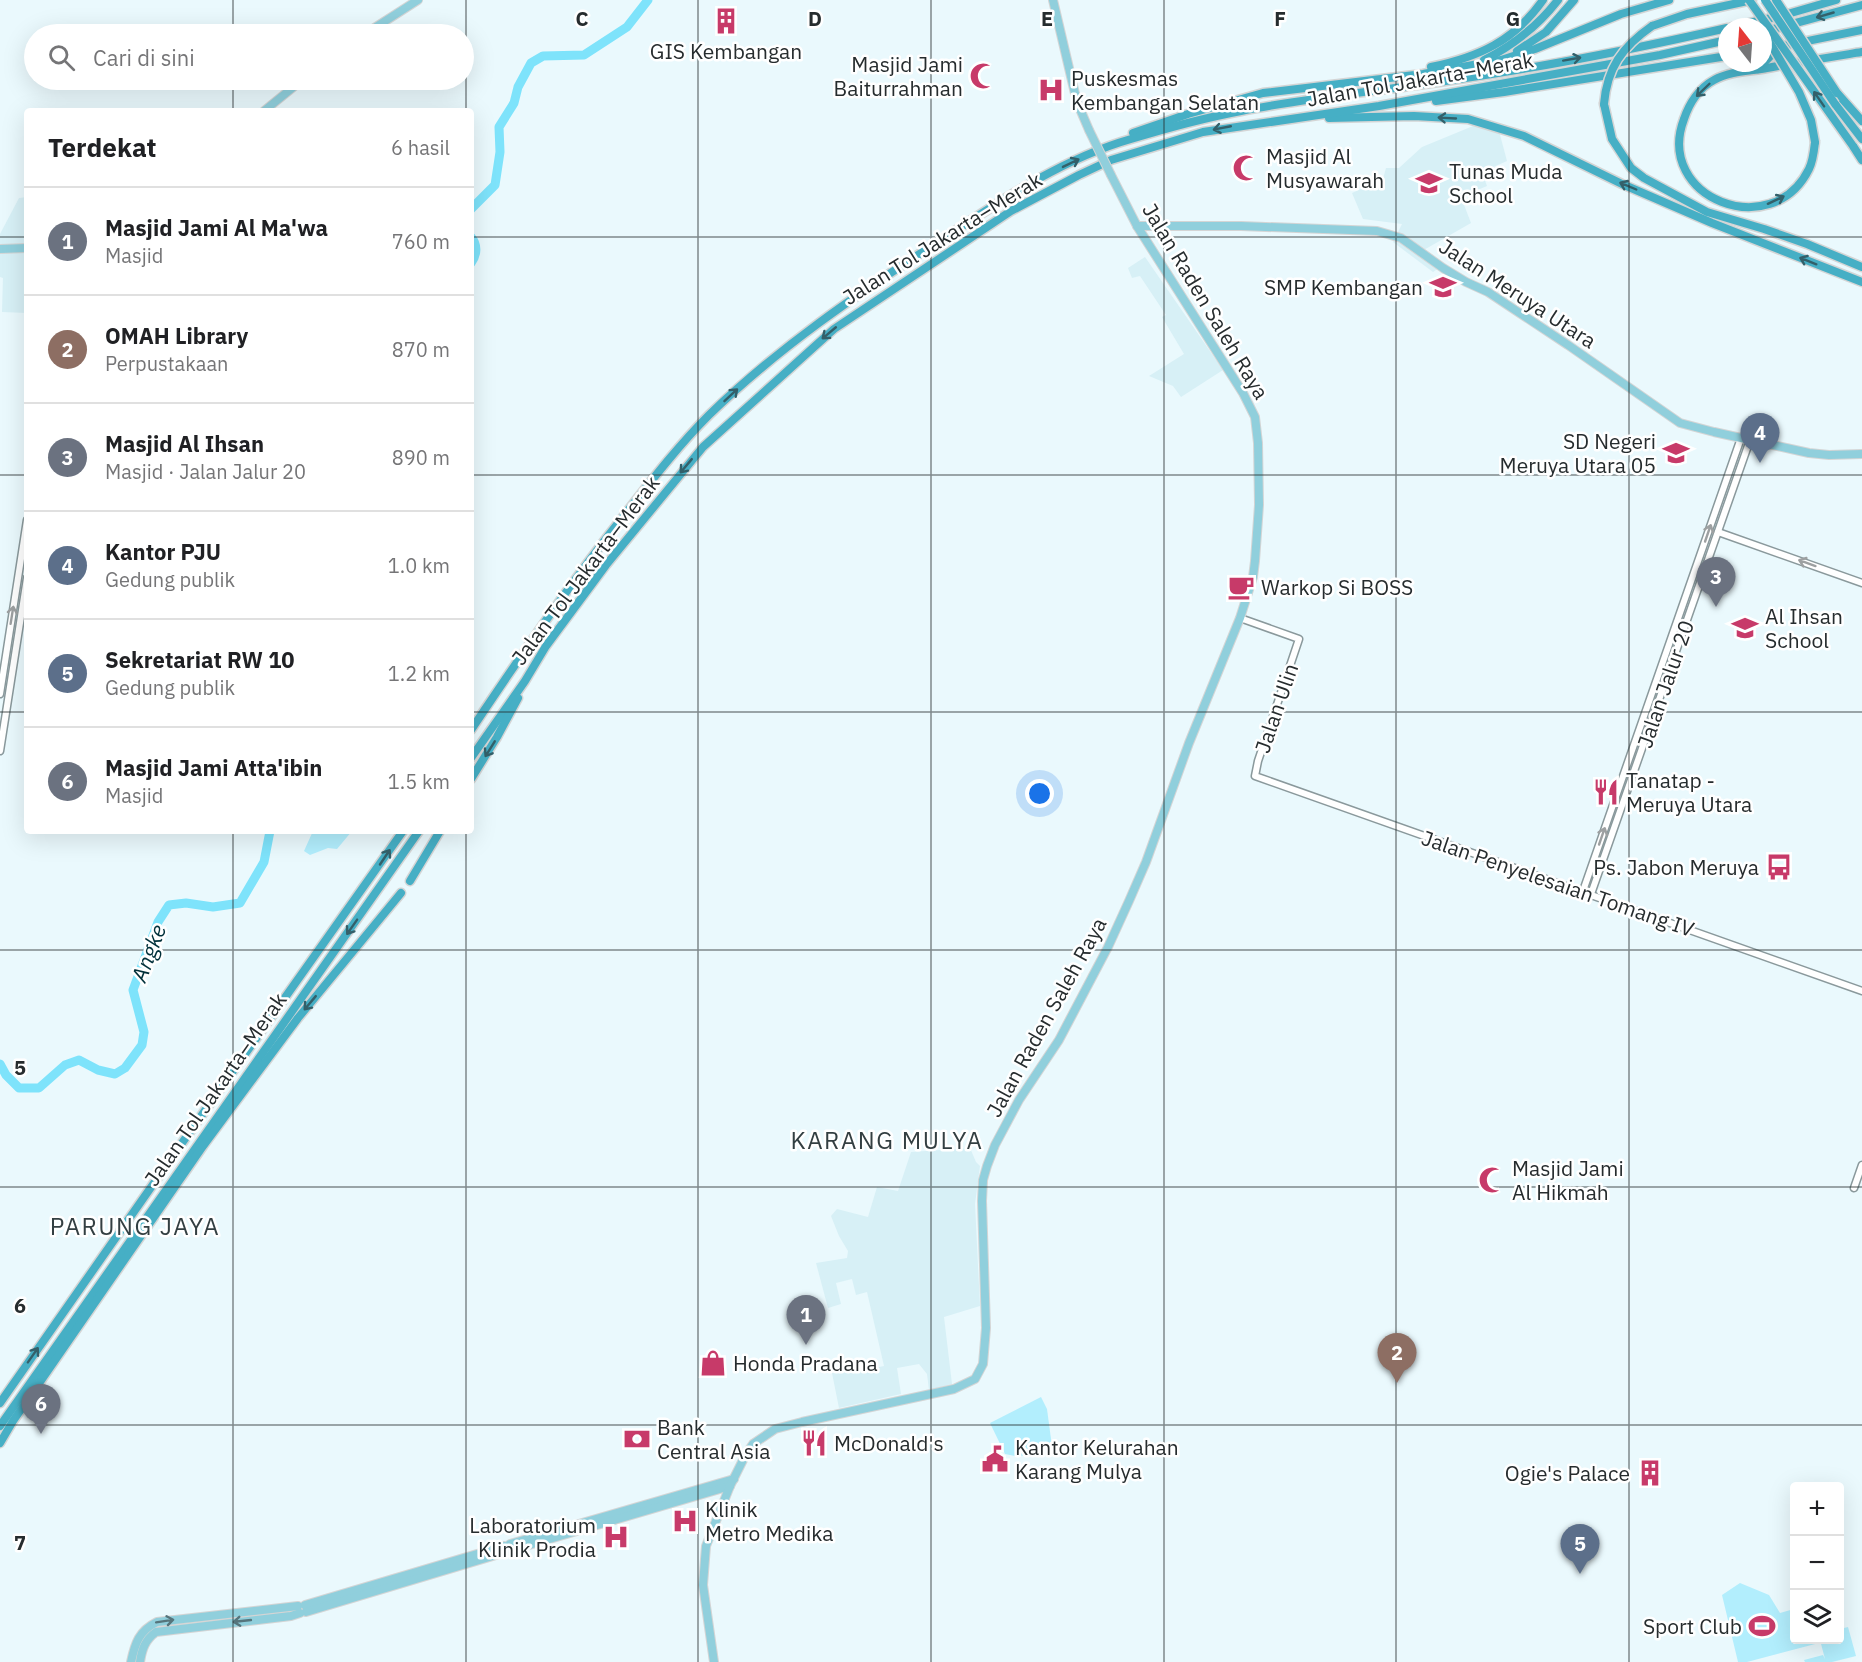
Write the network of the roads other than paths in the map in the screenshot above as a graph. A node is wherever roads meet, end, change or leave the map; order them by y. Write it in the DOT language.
graph roads {
  1 [pos="418,0"];
  2 [pos="1053,0"];
  3 [pos="1543,0"];
  4 [pos="1558,0"];
  5 [pos="1574,0"];
  6 [pos="1669,0"];
  7 [pos="1749,0"];
  8 [pos="1765,0"];
  9 [pos="1776,0"];
  10 [pos="1836,0"];
  11 [pos="1862,5"];
  12 [pos="1757,18"];
  13 [pos="1771,18"];
  14 [pos="381,24"];
  15 [pos="1772,29"];
  16 [pos="1718,30"];
  17 [pos="1862,30"];
  18 [pos="1718,42"];
  19 [pos="1772,46"];
  20 [pos="1778,48"];
  21 [pos="1772,49"];
  22 [pos="1862,52"];
  23 [pos="1772,54"];
  24 [pos="1718,57"];
  25 [pos="1501,60"];
  26 [pos="1469,66"];
  27 [pos="1772,67"];
  28 [pos="1737,72"];
  29 [pos="1393,78"];
  30 [pos="290,90"];
  31 [pos="1846,102"];
  32 [pos="1379,106"];
  33 [pos="268,108"];
  34 [pos="1862,111"];
  35 [pos="1299,117"];
  36 [pos="1862,121"];
  37 [pos="1862,139"];
  38 [pos="1102,148"];
  39 [pos="1862,160"];
  40 [pos="1137,226"];
  41 [pos="24,248"];
  42 [pos="0,249"];
  43 [pos="1862,267"];
  44 [pos="1862,282"];
  45 [pos="1741,438"];
  46 [pos="1750,440"];
  47 [pos="1862,454"];
  48 [pos="1718,532"];
  49 [pos="24,539"];
  50 [pos="1862,583"];
  51 [pos="24,597"];
  52 [pos="1240,618"];
  53 [pos="525,681"];
  54 [pos="0,694"];
  55 [pos="474,726"];
  56 [pos="0,751"];
  57 [pos="474,754"];
  58 [pos="474,774"];
  59 [pos="1255,776"];
  60 [pos="401,834"];
  61 [pos="417,834"];
  62 [pos="439,834"];
  63 [pos="410,881"];
  64 [pos="1583,891"];
  65 [pos="401,893"];
  66 [pos="1591,894"];
  67 [pos="1862,991"];
  68 [pos="1862,1165"];
  69 [pos="1854,1188"];
  70 [pos="0,1403"];
  71 [pos="0,1426"];
  72 [pos="0,1443"];
  73 [pos="732,1482"];
  74 [pos="302,1609"];
  75 [pos="131,1662"];
  76 [pos="140,1662"];
  77 [pos="714,1662"];
  1 -- 14 [label="main road"];
  2 -- 40 [label="main road, Jalan Raden Saleh Raya, bridge"];
  3 -- 29 [label="highway"];
  4 -- 26 [label="highway"];
  5 -- 25 [label="highway"];
  6 -- 25 [label="highway"];
  7 -- 12 [label="highway, bridge"];
  39 -- 7 [label="highway, one-way, bridge"];
  7 -- 43 [label="highway, bridge"];
  8 -- 37 [label="highway, bridge"];
  9 -- 31 [label="highway, bridge"];
  10 -- 13 [label="highway"];
  11 -- 15 [label="highway, one-way"];
  38 -- 16 [label="highway, Jalan Tol Jakarta–Merak, one-way"];
  17 -- 20 [label="highway"];
  18 -- 32 [label="highway, Jalan Tol Jakarta–Merak"];
  28 -- 19 [label="highway, one-way, bridge"];
  20 -- 21 [label="highway"];
  20 -- 23 [label="highway"];
  22 -- 27 [label="highway"];
  24 -- 32 [label="highway"];
  25 -- 26 [label="highway"];
  26 -- 29 [label="highway"];
  29 -- 38 [label="highway"];
  30 -- 33 [label="main road"];
  31 -- 34 [label="highway"];
  31 -- 36 [label="highway"];
  32 -- 35 [label="highway, Jalan Tol Jakarta–Merak"];
  44 -- 35 [label="highway, one-way"];
  35 -- 53 [label="highway, Jalan Tol Jakarta–Merak, one-way"];
  55 -- 38 [label="highway, Jalan Tol Jakarta–Merak, one-way"];
  40 -- 45 [label="main road, Jalan Meruya Utara"];
  40 -- 52 [label="main road, Jalan Raden Saleh Raya"];
  41 -- 42 [label="main road"];
  45 -- 46 [label="main road, Jalan Meruya Utara"];
  64 -- 45 [label="street, Jalan Jalur 20, one-way"];
  46 -- 47 [label="main road, Jalan Meruya Utara"];
  46 -- 48 [label="street, Jalan Jalur 20"];
  50 -- 48 [label="street, one-way"];
  48 -- 66 [label="street, Jalan Jalur 20"];
  54 -- 49 [label="street, one-way"];
  51 -- 56 [label="street"];
  52 -- 59 [label="street, Jalan Ulin"];
  52 -- 73 [label="main road, Jalan Raden Saleh Raya"];
  53 -- 57 [label="highway, Jalan Tol Jakarta–Merak"];
  53 -- 58 [label="highway, one-way"];
  59 -- 64 [label="street, Jalan Penyelesaian Tomang IV"];
  70 -- 60 [label="highway, Jalan Tol Jakarta–Merak, one-way"];
  61 -- 71 [label="highway, Jalan Tol Jakarta–Merak, one-way"];
  62 -- 63 [label="highway"];
  64 -- 66 [label="street, Jalan Penyelesaian Tomang IV"];
  65 -- 72 [label="highway, one-way"];
  66 -- 67 [label="street, Jalan Penyelesaian Tomang IV"];
  68 -- 69 [label="street"];
  73 -- 74 [label="main road"];
  73 -- 77 [label="main road, Jalan Raden Saleh Raya"];
  75 -- 74 [label="main road, one-way"];
  74 -- 76 [label="main road, one-way"];
}
